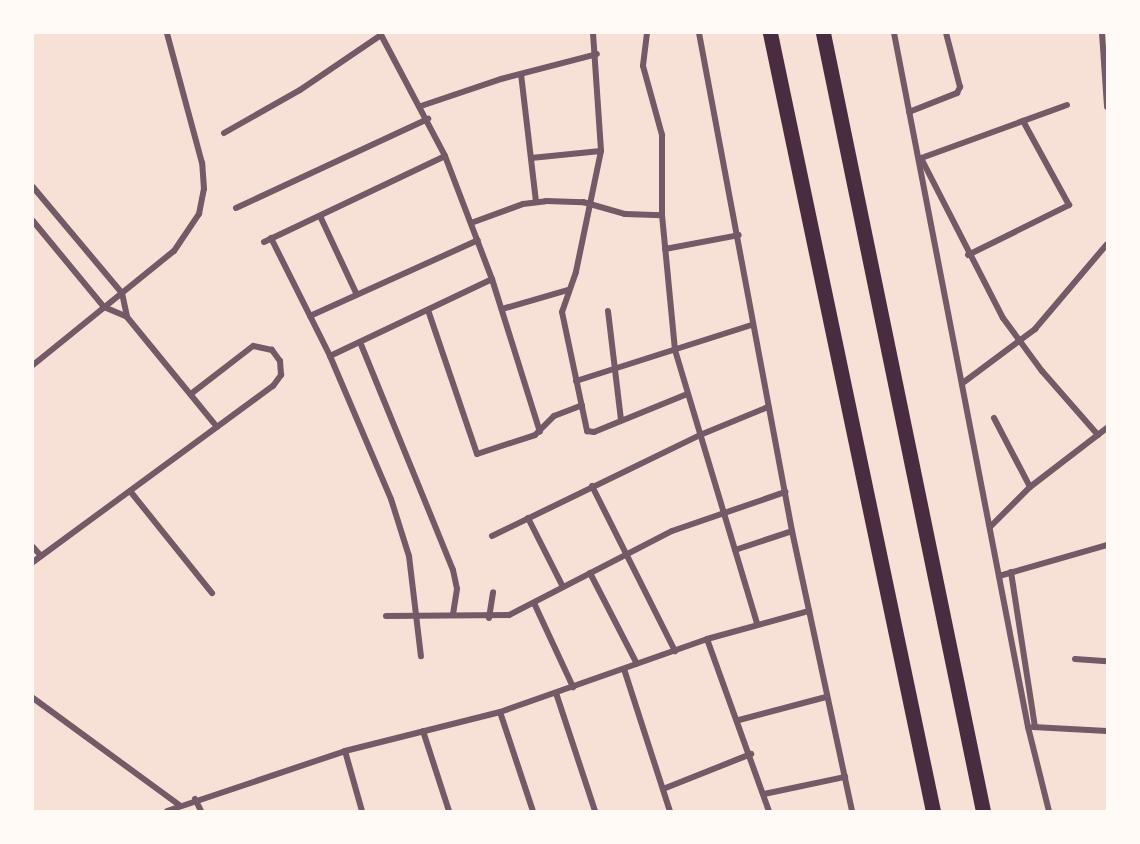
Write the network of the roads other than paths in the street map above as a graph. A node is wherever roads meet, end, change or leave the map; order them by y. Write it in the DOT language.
graph roads {
  1 [pos="167,33"];
  2 [pos="593,33"];
  3 [pos="647,33"];
  4 [pos="699,33"];
  5 [pos="770,33"];
  6 [pos="823,33"];
  7 [pos="894,33"];
  8 [pos="946,33"];
  9 [pos="1102,33"];
  10 [pos="381,34"];
  11 [pos="1105,48"];
  12 [pos="597,54"];
  13 [pos="520,74"];
  14 [pos="1066,105"];
  15 [pos="422,106"];
  16 [pos="1107,108"];
  17 [pos="909,112"];
  18 [pos="429,119"];
  19 [pos="1023,121"];
  20 [pos="224,134"];
  21 [pos="601,151"];
  22 [pos="445,156"];
  23 [pos="531,158"];
  24 [pos="921,158"];
  25 [pos="33,187"];
  26 [pos="536,202"];
  27 [pos="591,204"];
  28 [pos="236,208"];
  29 [pos="662,215"];
  30 [pos="320,216"];
  31 [pos="33,221"];
  32 [pos="471,224"];
  33 [pos="739,235"];
  34 [pos="271,238"];
  35 [pos="478,240"];
  36 [pos="264,242"];
  37 [pos="1107,244"];
  38 [pos="665,249"];
  39 [pos="968,255"];
  40 [pos="492,279"];
  41 [pos="569,290"];
  42 [pos="122,294"];
  43 [pos="357,295"];
  44 [pos="104,307"];
  45 [pos="502,309"];
  46 [pos="428,310"];
  47 [pos="608,311"];
  48 [pos="310,316"];
  49 [pos="127,317"];
  50 [pos="752,325"];
  51 [pos="360,342"];
  52 [pos="1019,342"];
  53 [pos="675,350"];
  54 [pos="330,356"];
  55 [pos="33,365"];
  56 [pos="615,371"];
  57 [pos="576,381"];
  58 [pos="964,382"];
  59 [pos="191,394"];
  60 [pos="687,394"];
  61 [pos="582,405"];
  62 [pos="768,407"];
  63 [pos="994,418"];
  64 [pos="621,420"];
  65 [pos="217,427"];
  66 [pos="1107,428"];
  67 [pos="540,432"];
  68 [pos="700,435"];
  69 [pos="1098,435"];
  70 [pos="592,486"];
  71 [pos="1030,486"];
  72 [pos="130,491"];
  73 [pos="785,492"];
  74 [pos="723,514"];
  75 [pos="528,518"];
  76 [pos="990,527"];
  77 [pos="792,531"];
  78 [pos="492,536"];
  79 [pos="1107,546"];
  80 [pos="33,547"];
  81 [pos="735,550"];
  82 [pos="626,554"];
  83 [pos="41,556"];
  84 [pos="33,562"];
  85 [pos="1011,572"];
  86 [pos="590,573"];
  87 [pos="999,576"];
  88 [pos="563,587"];
  89 [pos="212,592"];
  90 [pos="493,592"];
  91 [pos="534,603"];
  92 [pos="809,611"];
  93 [pos="417,614"];
  94 [pos="453,614"];
  95 [pos="386,616"];
  96 [pos="489,618"];
  97 [pos="757,623"];
  98 [pos="707,639"];
  99 [pos="675,651"];
  100 [pos="421,656"];
  101 [pos="1075,659"];
  102 [pos="1107,661"];
  103 [pos="637,664"];
  104 [pos="624,669"];
  105 [pos="573,687"];
  106 [pos="556,693"];
  107 [pos="826,697"];
  108 [pos="33,698"];
  109 [pos="500,712"];
  110 [pos="740,720"];
  111 [pos="1032,727"];
  112 [pos="1107,730"];
  113 [pos="423,731"];
  114 [pos="345,751"];
  115 [pos="751,754"];
  116 [pos="845,777"];
  117 [pos="663,789"];
  118 [pos="764,794"];
  119 [pos="195,799"];
  120 [pos="179,805"];
  121 [pos="167,811"];
  122 [pos="201,811"];
  123 [pos="362,811"];
  124 [pos="449,811"];
  125 [pos="533,811"];
  126 [pos="595,811"];
  127 [pos="670,811"];
  128 [pos="769,811"];
  129 [pos="852,811"];
  130 [pos="933,811"];
  131 [pos="982,811"];
  132 [pos="1048,811"];
  1 -- 42 [label="street"];
  2 -- 12 [label="street"];
  3 -- 29 [label="street"];
  4 -- 33 [label="street"];
  5 -- 130 [label="highway"];
  6 -- 131 [label="highway"];
  7 -- 17 [label="street"];
  8 -- 17 [label="street"];
  9 -- 11 [label="street"];
  10 -- 15 [label="street"];
  10 -- 20 [label="street"];
  11 -- 16 [label="street"];
  12 -- 13 [label="street"];
  12 -- 21 [label="street"];
  13 -- 15 [label="street"];
  13 -- 23 [label="street"];
  14 -- 19 [label="street"];
  15 -- 18 [label="street"];
  17 -- 24 [label="street"];
  18 -- 22 [label="street"];
  18 -- 28 [label="street"];
  19 -- 24 [label="street"];
  19 -- 39 [label="street"];
  21 -- 23 [label="street"];
  21 -- 27 [label="street"];
  22 -- 30 [label="street"];
  22 -- 32 [label="street"];
  23 -- 26 [label="street"];
  24 -- 39 [label="street"];
  24 -- 58 [label="street"];
  25 -- 42 [label="street"];
  26 -- 27 [label="street"];
  26 -- 32 [label="street"];
  27 -- 29 [label="street"];
  27 -- 41 [label="street"];
  29 -- 38 [label="street"];
  30 -- 34 [label="street"];
  30 -- 43 [label="street"];
  31 -- 44 [label="street"];
  32 -- 35 [label="street"];
  33 -- 38 [label="street"];
  33 -- 50 [label="street"];
  34 -- 36 [label="street"];
  34 -- 48 [label="street"];
  35 -- 40 [label="street"];
  35 -- 43 [label="street"];
  37 -- 52 [label="street"];
  38 -- 53 [label="street"];
  39 -- 52 [label="street"];
  40 -- 45 [label="street"];
  40 -- 46 [label="street"];
  41 -- 45 [label="street"];
  41 -- 57 [label="street"];
  42 -- 44 [label="street"];
  42 -- 49 [label="street"];
  43 -- 48 [label="street"];
  44 -- 49 [label="street"];
  44 -- 55 [label="street"];
  45 -- 67 [label="street"];
  46 -- 51 [label="street"];
  46 -- 67 [label="street"];
  47 -- 56 [label="street"];
  48 -- 54 [label="street"];
  49 -- 59 [label="street"];
  50 -- 53 [label="street"];
  50 -- 62 [label="street"];
  51 -- 54 [label="street"];
  51 -- 94 [label="street"];
  52 -- 58 [label="street"];
  52 -- 69 [label="street"];
  53 -- 56 [label="street"];
  53 -- 60 [label="street"];
  54 -- 93 [label="street"];
  56 -- 57 [label="street"];
  56 -- 64 [label="street"];
  57 -- 61 [label="street"];
  58 -- 76 [label="street"];
  59 -- 65 [label="street"];
  59 -- 65 [label="street"];
  60 -- 64 [label="street"];
  60 -- 68 [label="street"];
  61 -- 64 [label="street"];
  61 -- 67 [label="street"];
  62 -- 68 [label="street"];
  62 -- 73 [label="street"];
  63 -- 71 [label="street"];
  65 -- 72 [label="street"];
  66 -- 69 [label="street"];
  68 -- 70 [label="street"];
  68 -- 74 [label="street"];
  69 -- 71 [label="street"];
  70 -- 75 [label="street"];
  70 -- 82 [label="street"];
  71 -- 76 [label="street"];
  72 -- 83 [label="street"];
  72 -- 89 [label="street"];
  73 -- 74 [label="street"];
  73 -- 77 [label="street"];
  74 -- 81 [label="street"];
  74 -- 82 [label="street"];
  75 -- 78 [label="street"];
  75 -- 88 [label="street"];
  76 -- 87 [label="street"];
  77 -- 81 [label="street"];
  77 -- 92 [label="street"];
  79 -- 85 [label="street"];
  80 -- 83 [label="street"];
  81 -- 97 [label="street"];
  82 -- 86 [label="street"];
  82 -- 99 [label="street"];
  83 -- 84 [label="street"];
  85 -- 87 [label="street"];
  85 -- 111 [label="street"];
  86 -- 88 [label="street"];
  86 -- 103 [label="street"];
  87 -- 111 [label="street"];
  88 -- 91 [label="street"];
  90 -- 96 [label="street"];
  91 -- 96 [label="street"];
  91 -- 105 [label="street"];
  92 -- 97 [label="street"];
  92 -- 107 [label="street"];
  93 -- 94 [label="street"];
  93 -- 95 [label="street"];
  93 -- 100 [label="street"];
  94 -- 96 [label="street"];
  97 -- 98 [label="street"];
  98 -- 99 [label="street"];
  98 -- 110 [label="street"];
  99 -- 103 [label="street"];
  101 -- 102 [label="street"];
  103 -- 104 [label="street"];
  104 -- 105 [label="street"];
  104 -- 117 [label="street"];
  105 -- 106 [label="street"];
  106 -- 109 [label="street"];
  106 -- 126 [label="street"];
  107 -- 110 [label="street"];
  107 -- 116 [label="street"];
  108 -- 120 [label="street"];
  109 -- 113 [label="street"];
  109 -- 125 [label="street"];
  110 -- 115 [label="street"];
  111 -- 112 [label="street"];
  111 -- 132 [label="street"];
  113 -- 114 [label="street"];
  113 -- 124 [label="street"];
  114 -- 119 [label="street"];
  114 -- 123 [label="street"];
  115 -- 117 [label="street"];
  115 -- 118 [label="street"];
  116 -- 118 [label="street"];
  116 -- 129 [label="street"];
  117 -- 127 [label="street"];
  118 -- 128 [label="street"];
  119 -- 120 [label="street"];
  119 -- 122 [label="street"];
  120 -- 121 [label="street"];
}
